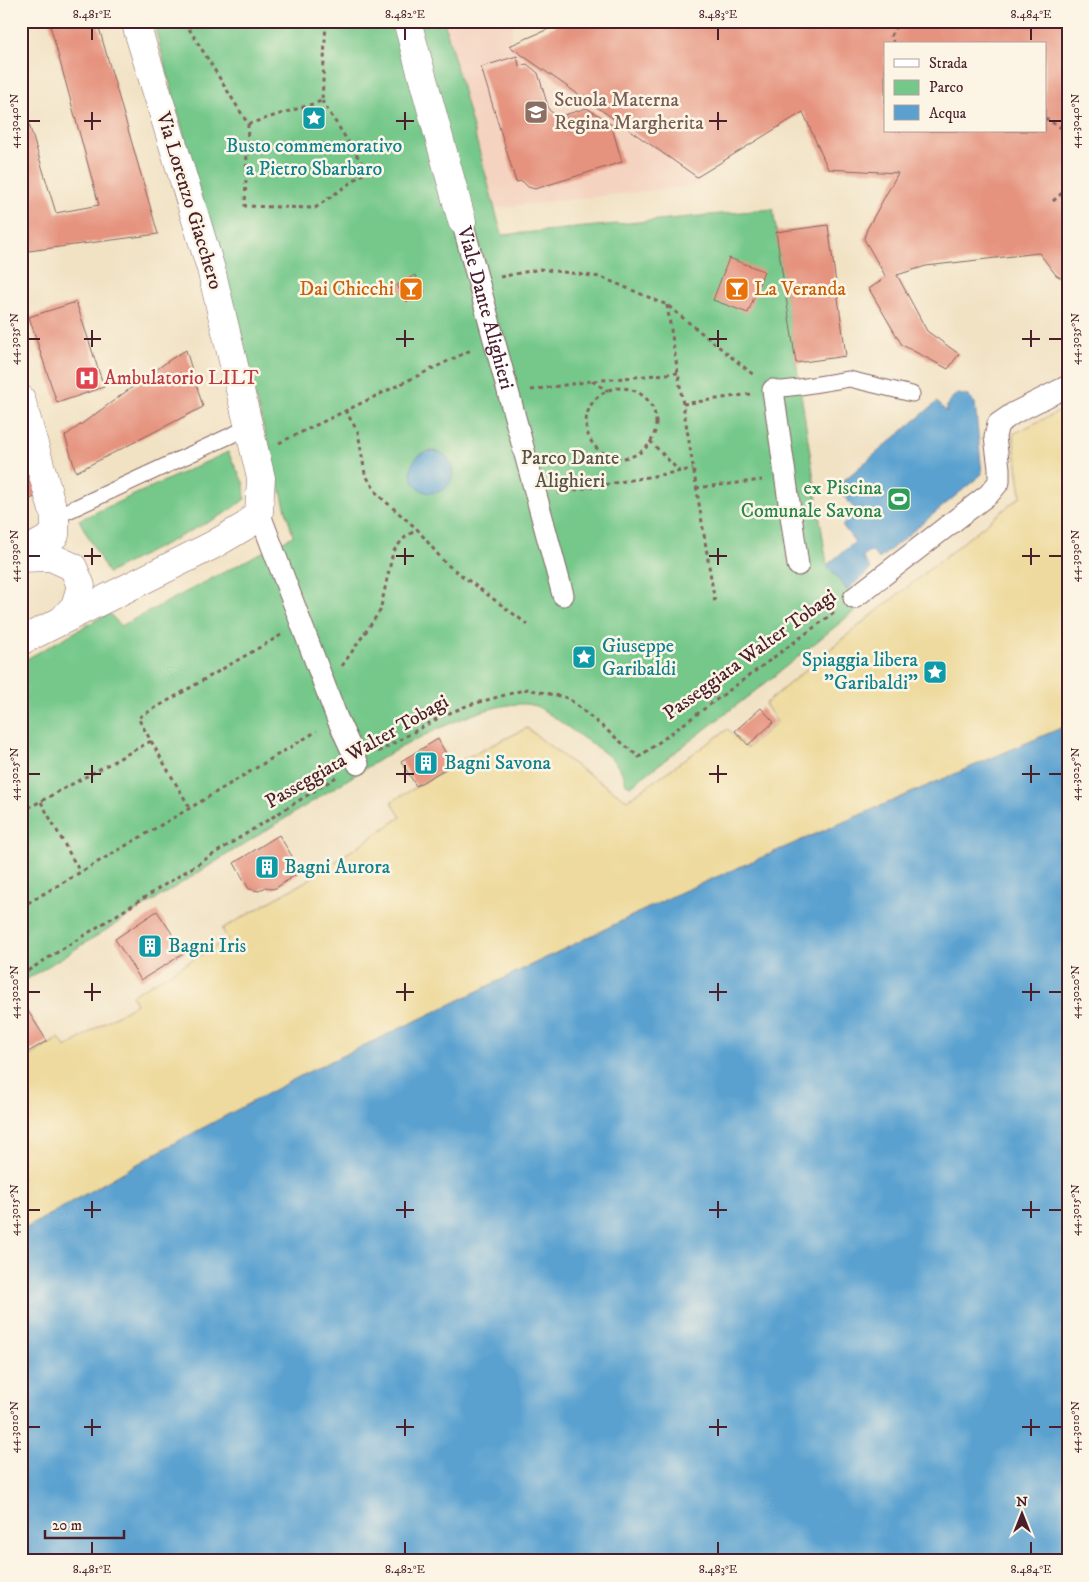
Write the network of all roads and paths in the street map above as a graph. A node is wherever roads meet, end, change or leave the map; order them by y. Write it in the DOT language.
graph roads {
  1 [pos="135,21"];
  2 [pos="188,21"];
  3 [pos="326,21"];
  4 [pos="407,21"];
  5 [pos="898,21"];
  6 [pos="893,42"];
  7 [pos="322,101"];
  8 [pos="1046,119"];
  9 [pos="248,124"];
  10 [pos="1068,132"];
  11 [pos="1068,186"];
  12 [pos="1053,202"];
  13 [pos="462,222"];
  14 [pos="478,281"];
  15 [pos="667,305"];
  16 [pos="494,339"];
  17 [pos="678,373"];
  18 [pos="592,381"];
  19 [pos="1068,386"];
  20 [pos="773,390"];
  21 [pos="608,391"];
  22 [pos="508,394"];
  23 [pos="912,394"];
  24 [pos="21,399"];
  25 [pos="683,404"];
  26 [pos="346,410"];
  27 [pos="250,428"];
  28 [pos="650,441"];
  29 [pos="256,454"];
  30 [pos="693,469"];
  31 [pos="679,472"];
  32 [pos="786,477"];
  33 [pos="696,488"];
  34 [pos="537,497"];
  35 [pos="259,512"];
  36 [pos="55,526"];
  37 [pos="417,528"];
  38 [pos="21,556"];
  39 [pos="798,565"];
  40 [pos="564,595"];
  41 [pos="854,598"];
  42 [pos="715,604"];
  43 [pos="62,620"];
  44 [pos="301,623"];
  45 [pos="531,627"];
  46 [pos="21,641"];
  47 [pos="326,689"];
  48 [pos="337,718"];
  49 [pos="151,741"];
  50 [pos="358,764"];
  51 [pos="42,802"];
  52 [pos="190,808"];
  53 [pos="21,812"];
  54 [pos="80,872"];
  55 [pos="21,907"];
  56 [pos="21,975"];
  1 -- 27 [label="street, Via Lorenzo Giacchero"];
  2 -- 9 [label="path"];
  3 -- 7 [label="path"];
  4 -- 13 [label="street, Viale Dante Alighieri"];
  5 -- 6 [label="path"];
  7 -- 9 [label="path"];
  7 -- 9 [label="path"];
  8 -- 10 [label="path"];
  11 -- 12 [label="path"];
  13 -- 14 [label="street, Viale Dante Alighieri"];
  14 -- 15 [label="path"];
  14 -- 16 [label="street, Viale Dante Alighieri"];
  15 -- 17 [label="path"];
  15 -- 20 [label="path"];
  16 -- 22 [label="street, Viale Dante Alighieri"];
  16 -- 26 [label="path"];
  17 -- 18 [label="path"];
  17 -- 25 [label="path"];
  18 -- 21 [label="path"];
  18 -- 22 [label="path"];
  19 -- 41 [label="street"];
  20 -- 23 [label="lane"];
  20 -- 25 [label="path"];
  20 -- 32 [label="street"];
  21 -- 28 [label="path"];
  21 -- 28 [label="path"];
  22 -- 34 [label="street, Viale Dante Alighieri"];
  24 -- 36 [label="street"];
  25 -- 30 [label="path"];
  26 -- 29 [label="path"];
  26 -- 37 [label="path"];
  27 -- 29 [label="street, Via Lorenzo Giacchero"];
  27 -- 36 [label="lane"];
  28 -- 31 [label="path"];
  29 -- 35 [label="street, Via Lorenzo Giacchero"];
  30 -- 31 [label="path"];
  30 -- 33 [label="path"];
  31 -- 34 [label="path"];
  32 -- 33 [label="path"];
  32 -- 39 [label="street"];
  33 -- 42 [label="path"];
  34 -- 40 [label="street, Viale Dante Alighieri"];
  35 -- 43 [label="street"];
  35 -- 44 [label="street"];
  36 -- 38 [label="street"];
  37 -- 45 [label="path"];
  37 -- 47 [label="path"];
  38 -- 43 [label="street"];
  41 -- 50 [label="path, Passeggiata Walter Tobagi"];
  43 -- 46 [label="street"];
  44 -- 47 [label="street"];
  44 -- 49 [label="path"];
  47 -- 48 [label="street"];
  48 -- 50 [label="street"];
  48 -- 52 [label="path"];
  49 -- 51 [label="path"];
  49 -- 52 [label="path"];
  50 -- 56 [label="path, Passeggiata Walter Tobagi"];
  51 -- 53 [label="path"];
  51 -- 54 [label="path"];
  52 -- 54 [label="path"];
  54 -- 55 [label="path"];
}
